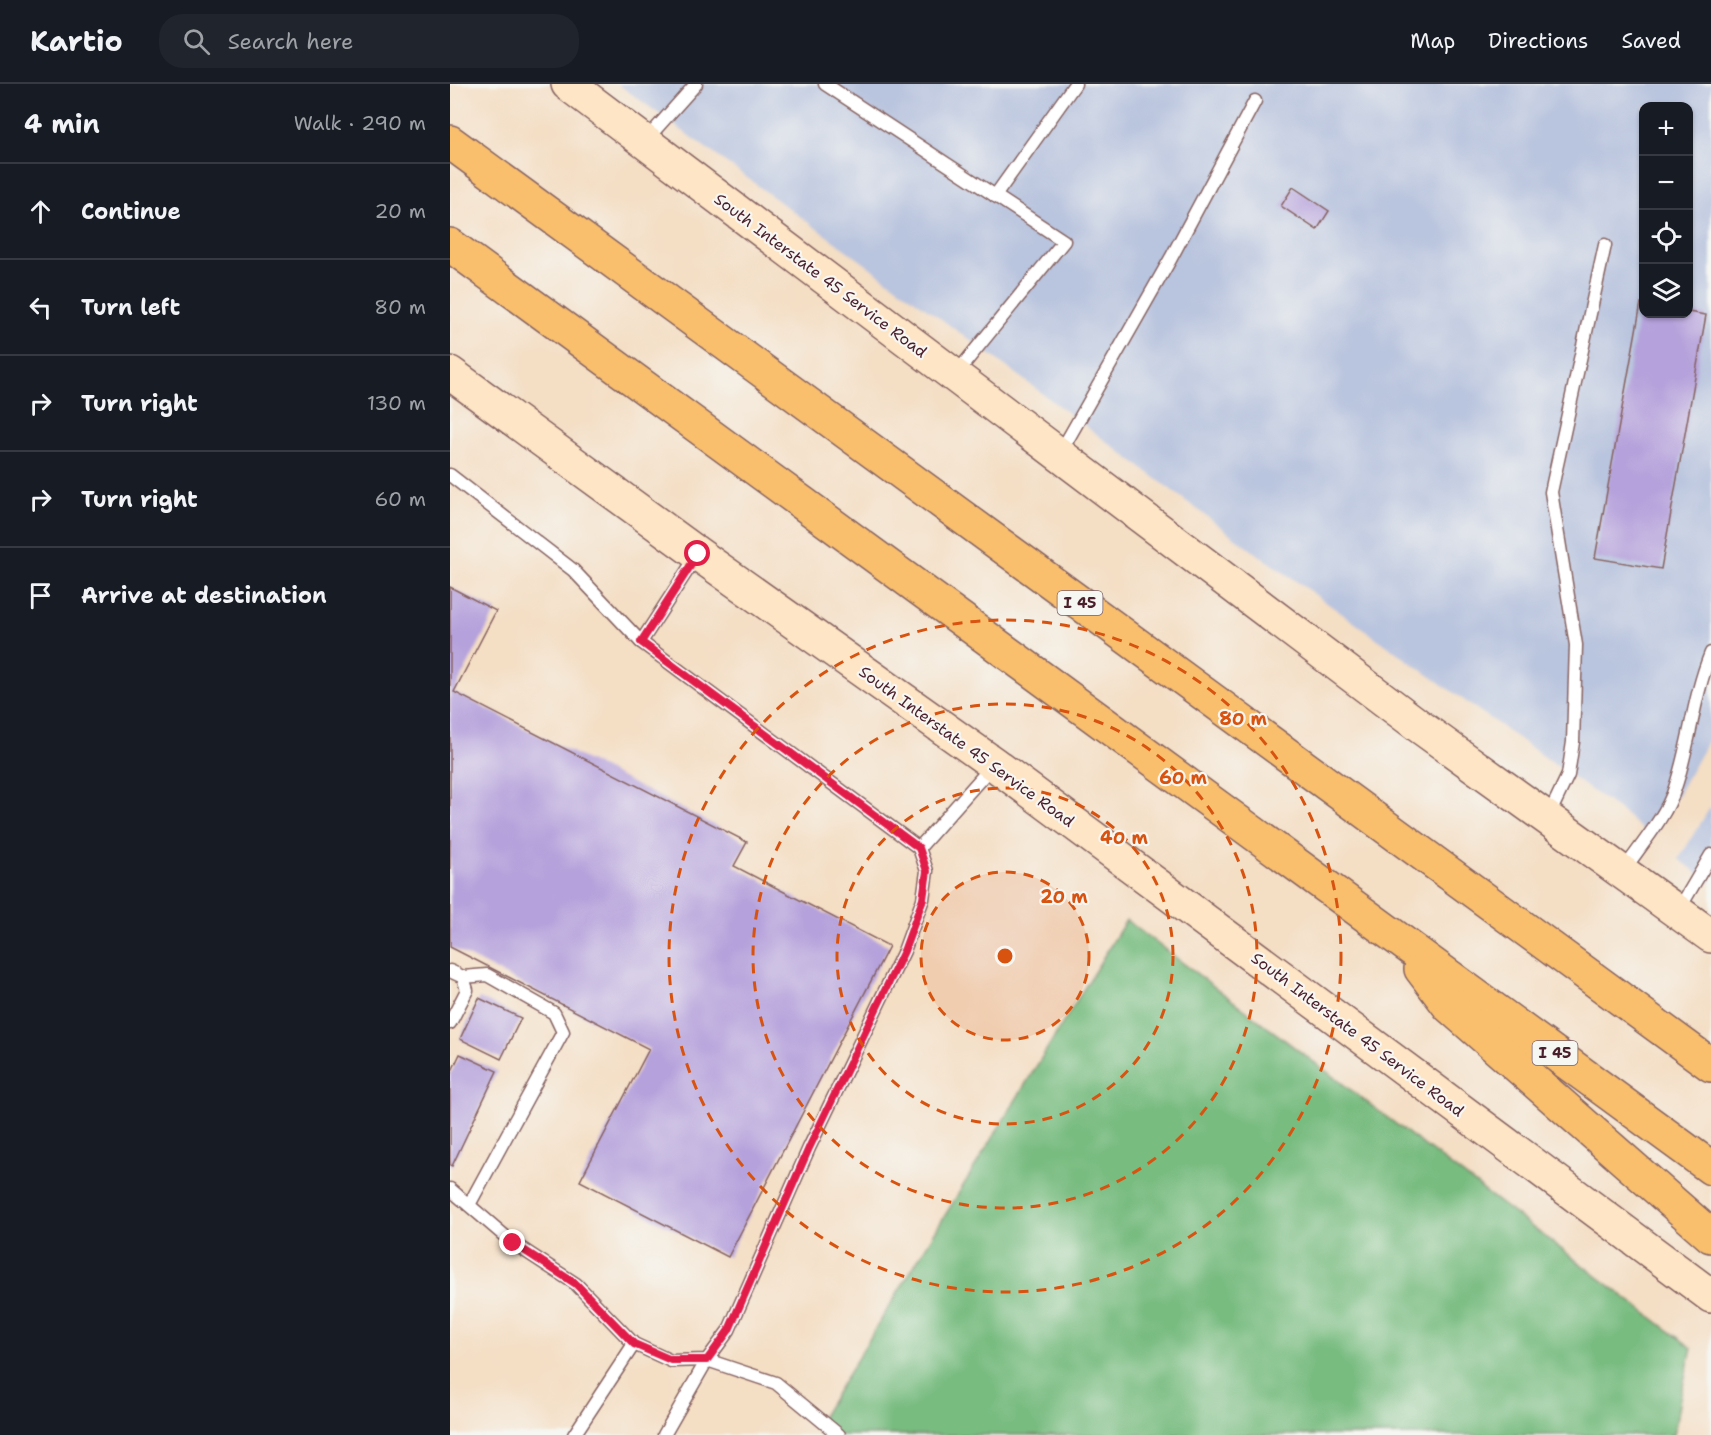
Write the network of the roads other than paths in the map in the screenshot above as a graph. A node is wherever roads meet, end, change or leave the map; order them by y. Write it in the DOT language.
graph roads {
  1 [pos="568,84"];
  2 [pos="696,84"];
  3 [pos="825,84"];
  4 [pos="1075,84"];
  5 [pos="1255,101"];
  6 [pos="450,142"];
  7 [pos="645,142"];
  8 [pos="995,196"];
  9 [pos="450,245"];
  10 [pos="1605,246"];
  11 [pos="450,372"];
  12 [pos="955,376"];
  13 [pos="1059,454"];
  14 [pos="450,475"];
  15 [pos="698,554"];
  16 [pos="641,642"];
  17 [pos="1711,653"];
  18 [pos="994,764"];
  19 [pos="1548,818"];
  20 [pos="919,848"];
  21 [pos="1711,855"];
  22 [pos="1622,872"];
  23 [pos="1677,912"];
  24 [pos="1711,936"];
  25 [pos="1398,939"];
  26 [pos="450,971"];
  27 [pos="463,977"];
  28 [pos="450,1023"];
  29 [pos="1711,1065"];
  30 [pos="1711,1168"];
  31 [pos="450,1189"];
  32 [pos="469,1205"];
  33 [pos="1711,1236"];
  34 [pos="1711,1296"];
  35 [pos="634,1344"];
  36 [pos="707,1360"];
  37 [pos="574,1435"];
  38 [pos="664,1435"];
  39 [pos="839,1435"];
  1 -- 7 [label="main road, South Interstate 45 Service Road"];
  2 -- 7 [label="lane"];
  3 -- 8 [label="lane"];
  4 -- 8 [label="lane"];
  5 -- 13 [label="lane"];
  6 -- 29 [label="highway, I 45"];
  7 -- 12 [label="main road, South Interstate 45 Service Road"];
  8 -- 12 [label="lane"];
  9 -- 25 [label="highway, I 45"];
  10 -- 19 [label="lane"];
  11 -- 15 [label="main road, South Interstate 45 Service Road"];
  12 -- 13 [label="main road, South Interstate 45 Service Road"];
  13 -- 19 [label="main road, South Interstate 45 Service Road"];
  14 -- 16 [label="lane"];
  15 -- 16 [label="lane"];
  15 -- 18 [label="main road, South Interstate 45 Service Road"];
  16 -- 20 [label="lane"];
  17 -- 22 [label="lane"];
  18 -- 20 [label="lane"];
  18 -- 34 [label="main road, South Interstate 45 Service Road"];
  19 -- 22 [label="main road, South Interstate 45 Service Road"];
  20 -- 36 [label="lane"];
  21 -- 23 [label="lane"];
  22 -- 23 [label="main road, South Interstate 45 Service Road"];
  23 -- 24 [label="main road, South Interstate 45 Service Road"];
  25 -- 30 [label="highway, I 45"];
  25 -- 33 [label="highway"];
  26 -- 27 [label="lane"];
  27 -- 28 [label="lane"];
  27 -- 32 [label="lane"];
  31 -- 32 [label="lane"];
  32 -- 35 [label="lane"];
  35 -- 36 [label="lane"];
  35 -- 37 [label="lane"];
  36 -- 38 [label="lane"];
  36 -- 39 [label="lane"];
}
